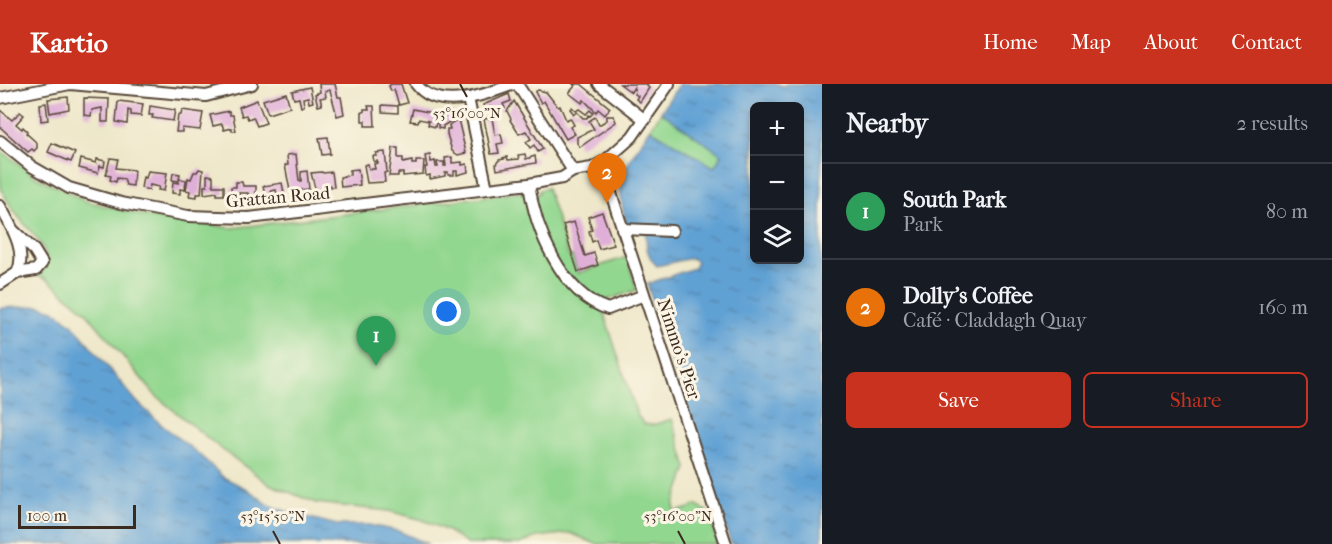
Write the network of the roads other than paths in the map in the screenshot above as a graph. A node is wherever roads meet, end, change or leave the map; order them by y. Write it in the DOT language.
graph roads {
  1 [pos="416,84"];
  2 [pos="515,84"];
  3 [pos="599,84"];
  4 [pos="669,84"];
  5 [pos="247,85"];
  6 [pos="0,98"];
  7 [pos="468,98"];
  8 [pos="645,120"];
  9 [pos="0,141"];
  10 [pos="599,165"];
  11 [pos="573,171"];
  12 [pos="529,184"];
  13 [pos="488,189"];
  14 [pos="0,206"];
  15 [pos="622,229"];
  16 [pos="14,231"];
  17 [pos="672,231"];
  18 [pos="17,273"];
  19 [pos="0,284"];
  20 [pos="643,291"];
  21 [pos="726,544"];
  1 -- 7 [label="street"];
  2 -- 7 [label="street"];
  2 -- 11 [label="street"];
  3 -- 8 [label="street"];
  4 -- 8 [label="street"];
  5 -- 6 [label="street"];
  7 -- 13 [label="street"];
  8 -- 10 [label="street"];
  9 -- 13 [label="street, Grattan Road"];
  10 -- 11 [label="street, Grattan Road"];
  10 -- 15 [label="street, Nimmo's Pier"];
  11 -- 12 [label="street, Grattan Road"];
  12 -- 13 [label="street, Grattan Road"];
  12 -- 20 [label="street"];
  14 -- 16 [label="street"];
  15 -- 17 [label="street"];
  15 -- 20 [label="street, Nimmo's Pier"];
  16 -- 18 [label="street"];
  16 -- 18 [label="street"];
  18 -- 19 [label="street"];
  20 -- 21 [label="street, Nimmo's Pier"];
}
